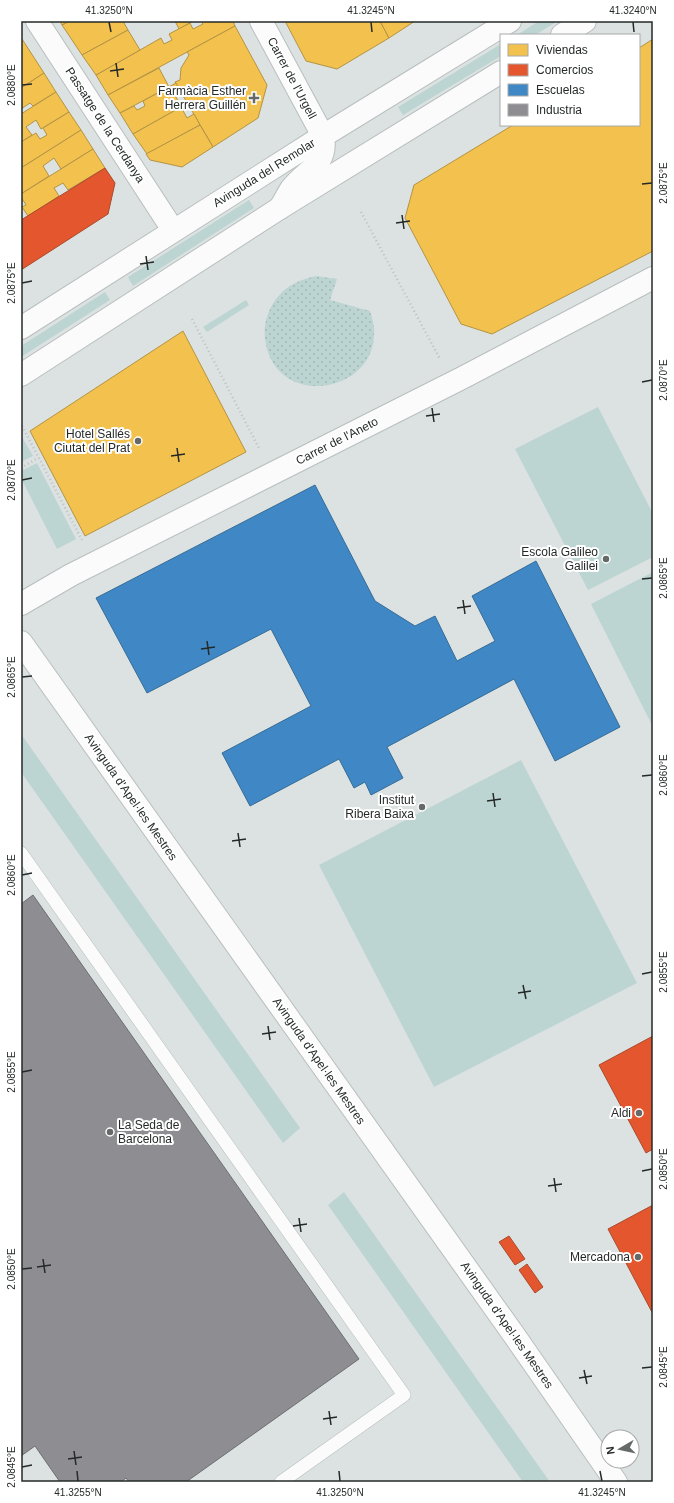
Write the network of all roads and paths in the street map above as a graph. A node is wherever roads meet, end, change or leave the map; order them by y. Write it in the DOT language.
graph roads {
  1 [pos="37,21"];
  2 [pos="261,21"];
  3 [pos="510,21"];
  4 [pos="585,21"];
  5 [pos="564,34"];
  6 [pos="500,73"];
  7 [pos="323,136"];
  8 [pos="280,208"];
  9 [pos="361,212"];
  10 [pos="174,230"];
  11 [pos="653,278"];
  12 [pos="192,319"];
  13 [pos="21,328"];
  14 [pos="442,363"];
  15 [pos="21,375"];
  16 [pos="22,426"];
  17 [pos="262,454"];
  18 [pos="38,458"];
  19 [pos="21,468"];
  20 [pos="83,544"];
  21 [pos="21,604"];
  22 [pos="21,642"];
  23 [pos="21,853"];
  24 [pos="281,1482"];
  25 [pos="616,1482"];
  1 -- 10 [label="street, Passatge de la Cerdanya"];
  2 -- 7 [label="street, Carrer de l'Urgell"];
  3 -- 7 [label="street, Avinguda del Remolar"];
  4 -- 5 [label="street"];
  6 -- 8 [label="street"];
  7 -- 8 [label="street"];
  7 -- 10 [label="street, Avinguda del Remolar"];
  8 -- 15 [label="street"];
  9 -- 14 [label="path"];
  10 -- 13 [label="street, Avinguda del Remolar"];
  11 -- 21 [label="street, Carrer de l'Aneto"];
  12 -- 17 [label="path"];
  16 -- 18 [label="path"];
  18 -- 19 [label="path"];
  18 -- 20 [label="path"];
  22 -- 25 [label="street, Avinguda d'Apel·les Mestres"];
  23 -- 24 [label="lane"];
}
